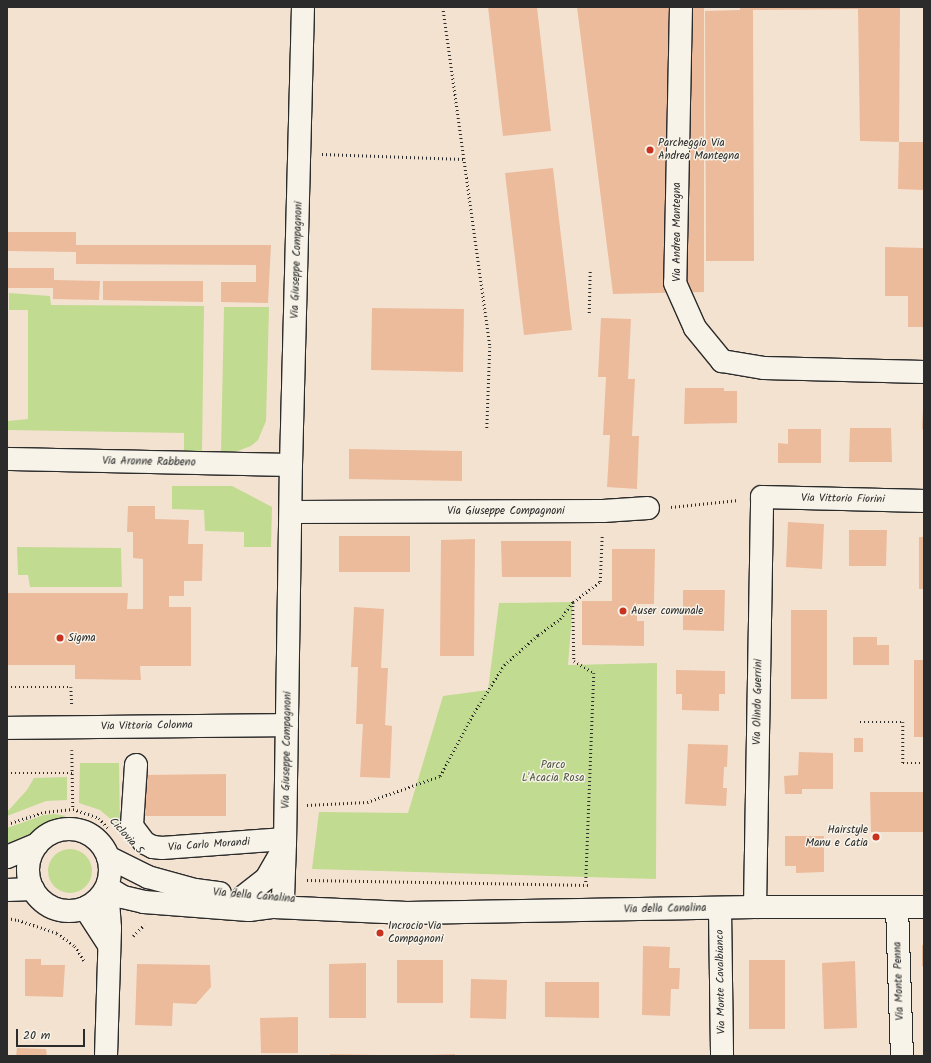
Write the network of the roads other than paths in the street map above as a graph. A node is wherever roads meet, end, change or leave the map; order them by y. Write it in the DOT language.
graph roads {
  1 [pos="303,7"];
  2 [pos="682,7"];
  3 [pos="924,372"];
  4 [pos="7,459"];
  5 [pos="292,465"];
  6 [pos="762,497"];
  7 [pos="924,501"];
  8 [pos="648,508"];
  9 [pos="292,512"];
  10 [pos="287,724"];
  11 [pos="7,728"];
  12 [pos="136,764"];
  13 [pos="285,842"];
  14 [pos="37,844"];
  15 [pos="7,857"];
  16 [pos="108,857"];
  17 [pos="107,887"];
  18 [pos="33,889"];
  19 [pos="7,890"];
  20 [pos="244,896"];
  21 [pos="278,903"];
  22 [pos="755,907"];
  23 [pos="897,907"];
  24 [pos="924,907"];
  25 [pos="85,908"];
  26 [pos="720,909"];
  27 [pos="108,945"];
  28 [pos="106,1056"];
  29 [pos="722,1056"];
  30 [pos="902,1056"];
  1 -- 5 [label="street, Via Giuseppe Compagnoni"];
  2 -- 3 [label="street, Via Andrea Mantegna"];
  4 -- 5 [label="street, Via Aronne Rabbeno"];
  5 -- 9 [label="street, Via Giuseppe Compagnoni"];
  6 -- 7 [label="street, Via Vittorio Fiorini"];
  6 -- 22 [label="street, Via Olindo Guerrini"];
  8 -- 9 [label="street, Via Giuseppe Compagnoni"];
  9 -- 10 [label="street, Via Giuseppe Compagnoni"];
  10 -- 11 [label="street, Via Vittoria Colonna"];
  10 -- 13 [label="street, Via Giuseppe Compagnoni"];
  12 -- 13 [label="street, Via Carlo Morandi"];
  13 -- 20 [label="street, Via Giuseppe Compagnoni"];
  13 -- 21 [label="street, Via Giuseppe Compagnoni"];
  14 -- 15 [label="street, Via della Canalina"];
  14 -- 16 [label="street, Via della Canalina"];
  14 -- 18 [label="street"];
  16 -- 17 [label="street"];
  16 -- 20 [label="street, Via della Canalina"];
  17 -- 21 [label="street, Via della Canalina"];
  17 -- 25 [label="street"];
  17 -- 27 [label="street"];
  18 -- 19 [label="street"];
  18 -- 25 [label="street"];
  20 -- 21 [label="street, Via della Canalina"];
  21 -- 26 [label="street, Via della Canalina"];
  22 -- 23 [label="street, Via della Canalina"];
  22 -- 26 [label="street, Via della Canalina"];
  23 -- 24 [label="street, Via della Canalina"];
  23 -- 30 [label="street, Via Monte Penna"];
  25 -- 27 [label="street"];
  26 -- 29 [label="street, Via Monte Cavalbianco"];
  27 -- 28 [label="street"];
}
